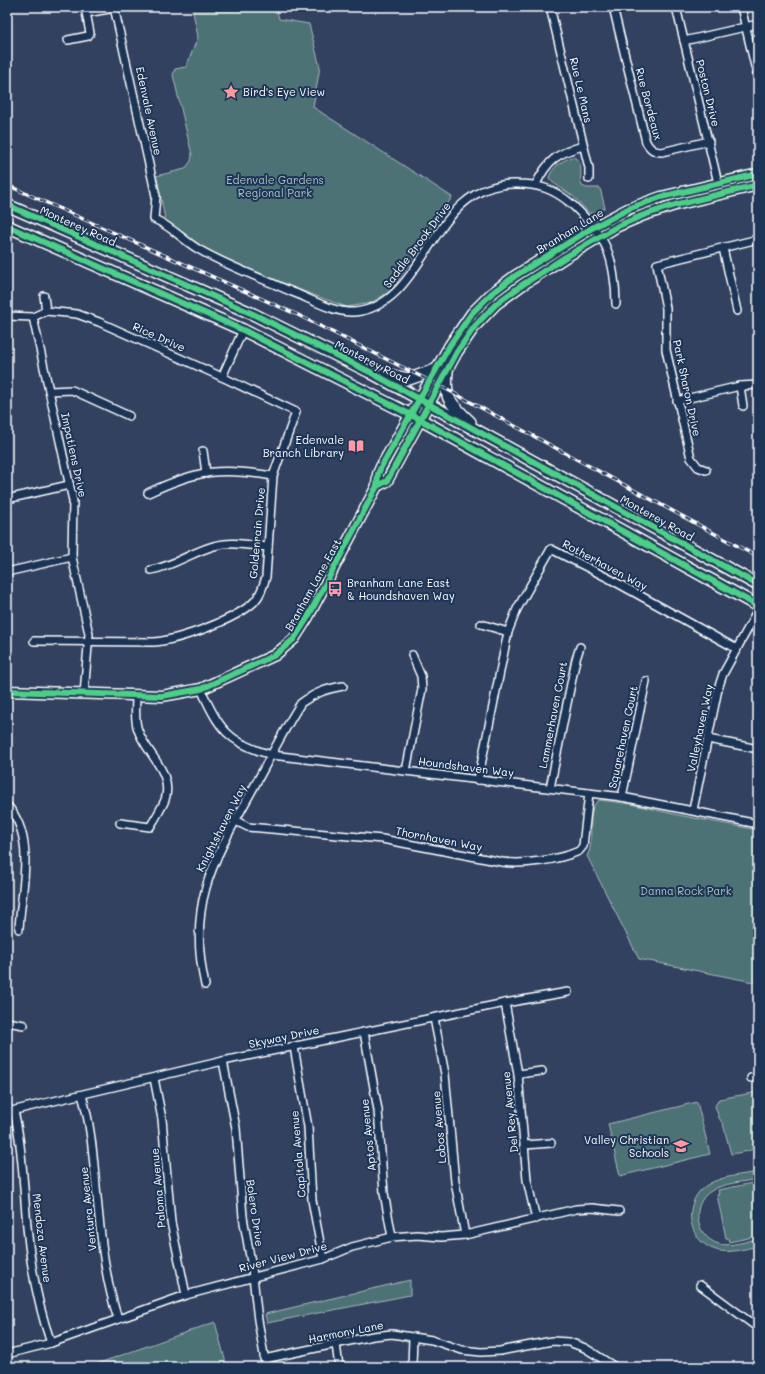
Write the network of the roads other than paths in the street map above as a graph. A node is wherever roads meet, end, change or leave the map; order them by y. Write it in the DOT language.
graph roads {
  1 [pos="115,7"];
  2 [pos="550,7"];
  3 [pos="613,7"];
  4 [pos="676,7"];
  5 [pos="741,7"];
  6 [pos="86,10"];
  7 [pos="758,24"];
  8 [pos="746,27"];
  9 [pos="68,40"];
  10 [pos="684,41"];
  11 [pos="758,79"];
  12 [pos="709,141"];
  13 [pos="583,146"];
  14 [pos="758,174"];
  15 [pos="589,179"];
  16 [pos="718,183"];
  17 [pos="536,184"];
  18 [pos="758,185"];
  19 [pos="7,205"];
  20 [pos="154,219"];
  21 [pos="7,226"];
  22 [pos="592,228"];
  23 [pos="599,237"];
  24 [pos="758,239"];
  25 [pos="723,248"];
  26 [pos="44,296"];
  27 [pos="616,304"];
  28 [pos="46,311"];
  29 [pos="737,311"];
  30 [pos="7,316"];
  31 [pos="33,317"];
  32 [pos="243,330"];
  33 [pos="435,370"];
  34 [pos="447,371"];
  35 [pos="370,372"];
  36 [pos="222,377"];
  37 [pos="758,385"];
  38 [pos="740,386"];
  39 [pos="50,391"];
  40 [pos="677,400"];
  41 [pos="424,401"];
  42 [pos="742,406"];
  43 [pos="296,412"];
  44 [pos="410,415"];
  45 [pos="129,416"];
  46 [pos="421,420"];
  47 [pos="479,431"];
  48 [pos="203,451"];
  49 [pos="706,470"];
  50 [pos="206,473"];
  51 [pos="273,476"];
  52 [pos="69,485"];
  53 [pos="377,486"];
  54 [pos="148,493"];
  55 [pos="7,499"];
  56 [pos="268,547"];
  57 [pos="72,557"];
  58 [pos="151,570"];
  59 [pos="7,572"];
  60 [pos="758,585"];
  61 [pos="758,606"];
  62 [pos="758,610"];
  63 [pos="482,624"];
  64 [pos="508,632"];
  65 [pos="34,641"];
  66 [pos="89,641"];
  67 [pos="580,647"];
  68 [pos="737,649"];
  69 [pos="412,655"];
  70 [pos="646,681"];
  71 [pos="343,686"];
  72 [pos="201,689"];
  73 [pos="7,691"];
  74 [pos="84,694"];
  75 [pos="136,697"];
  76 [pos="708,739"];
  77 [pos="758,749"];
  78 [pos="272,755"];
  79 [pos="406,771"];
  80 [pos="478,780"];
  81 [pos="550,788"];
  82 [pos="589,793"];
  83 [pos="622,797"];
  84 [pos="7,805"];
  85 [pos="693,810"];
  86 [pos="236,821"];
  87 [pos="120,823"];
  88 [pos="758,824"];
  89 [pos="19,929"];
  90 [pos="205,985"];
  91 [pos="568,992"];
  92 [pos="505,1003"];
  93 [pos="434,1018"];
  94 [pos="7,1022"];
  95 [pos="24,1025"];
  96 [pos="364,1032"];
  97 [pos="294,1047"];
  98 [pos="224,1061"];
  99 [pos="542,1071"];
  100 [pos="518,1074"];
  101 [pos="154,1078"];
  102 [pos="82,1095"];
  103 [pos="10,1111"];
  104 [pos="551,1143"];
  105 [pos="525,1145"];
  106 [pos="619,1211"];
  107 [pos="536,1219"];
  108 [pos="465,1235"];
  109 [pos="392,1237"];
  110 [pos="323,1259"];
  111 [pos="253,1277"];
  112 [pos="700,1285"];
  113 [pos="186,1295"];
  114 [pos="118,1319"];
  115 [pos="758,1328"];
  116 [pos="412,1338"];
  117 [pos="51,1343"];
  118 [pos="336,1344"];
  119 [pos="7,1354"];
  120 [pos="264,1359"];
  121 [pos="266,1367"];
  122 [pos="338,1367"];
  123 [pos="412,1367"];
  124 [pos="615,1367"];
  1 -- 6 [label="street"];
  1 -- 20 [label="street, Edenvale Avenue"];
  2 -- 13 [label="street, Rue Le Mans"];
  3 -- 12 [label="street, Rue Bordeaux"];
  4 -- 10 [label="street, Poston Drive"];
  5 -- 8 [label="street"];
  6 -- 9 [label="street"];
  7 -- 8 [label="street"];
  8 -- 10 [label="street"];
  8 -- 11 [label="street"];
  10 -- 12 [label="street, Poston Drive"];
  12 -- 16 [label="street, Poston Drive"];
  13 -- 15 [label="street, Rue Le Mans"];
  13 -- 17 [label="street"];
  14 -- 16 [label="main road, Branham Lane"];
  16 -- 22 [label="main road, Branham Lane"];
  17 -- 20 [label="street, Saddle Brook Drive"];
  17 -- 22 [label="street, Saddle Brook Drive"];
  18 -- 23 [label="main road, Branham Lane"];
  19 -- 35 [label="main road, Monterey Road"];
  21 -- 32 [label="main road"];
  22 -- 23 [label="street, Saddle Brook Drive"];
  22 -- 33 [label="main road, Branham Lane"];
  23 -- 27 [label="street, Saddle Brook Drive"];
  23 -- 34 [label="main road, Branham Lane"];
  24 -- 25 [label="street, Park Sharon Drive"];
  25 -- 29 [label="street"];
  25 -- 40 [label="street, Park Sharon Drive"];
  26 -- 28 [label="street"];
  28 -- 31 [label="street"];
  28 -- 36 [label="street, Rice Drive"];
  30 -- 31 [label="street"];
  31 -- 39 [label="street, Impatiens Drive"];
  32 -- 36 [label="street"];
  32 -- 44 [label="main road"];
  33 -- 35 [label="main road"];
  33 -- 41 [label="main road, Branham Lane East"];
  34 -- 41 [label="main road, Branham Lane East"];
  34 -- 47 [label="main road"];
  35 -- 41 [label="main road, Monterey Road"];
  36 -- 43 [label="street, Rice Drive"];
  37 -- 38 [label="street"];
  38 -- 40 [label="street"];
  38 -- 42 [label="street"];
  39 -- 45 [label="street"];
  39 -- 52 [label="street, Impatiens Drive"];
  40 -- 49 [label="street, Park Sharon Drive"];
  41 -- 44 [label="main road, Branham Lane East"];
  41 -- 46 [label="main road, Branham Lane East"];
  41 -- 47 [label="main road, Monterey Road"];
  43 -- 51 [label="street, Goldenrain Drive"];
  44 -- 46 [label="main road"];
  44 -- 53 [label="main road, Branham Lane East"];
  46 -- 53 [label="main road, Branham Lane East"];
  46 -- 61 [label="main road"];
  47 -- 60 [label="main road, Monterey Road"];
  48 -- 50 [label="street"];
  50 -- 51 [label="street"];
  50 -- 54 [label="street"];
  51 -- 56 [label="street, Goldenrain Drive"];
  52 -- 55 [label="street"];
  52 -- 57 [label="street, Impatiens Drive"];
  53 -- 72 [label="main road, Branham Lane East"];
  56 -- 58 [label="street"];
  56 -- 66 [label="street, Goldenrain Drive"];
  57 -- 59 [label="street"];
  57 -- 66 [label="street, Impatiens Drive"];
  62 -- 68 [label="street, Valleyhaven Way"];
  63 -- 64 [label="street"];
  64 -- 68 [label="street, Rotherhaven Way"];
  64 -- 80 [label="street, Rotherhaven Way"];
  65 -- 66 [label="street, Goldenrain Drive"];
  66 -- 74 [label="street, Impatiens Drive"];
  67 -- 81 [label="street, Lammerhaven Court"];
  68 -- 76 [label="street, Valleyhaven Way"];
  69 -- 79 [label="street"];
  70 -- 83 [label="street, Squarehaven Court"];
  71 -- 78 [label="street, Knightshaven Way"];
  72 -- 75 [label="main road, Branham Lane East"];
  72 -- 78 [label="street, Houndshaven Way"];
  73 -- 74 [label="main road, Branham Lane East"];
  74 -- 75 [label="main road, Branham Lane East"];
  75 -- 87 [label="street"];
  76 -- 77 [label="street"];
  76 -- 85 [label="street, Valleyhaven Way"];
  78 -- 79 [label="street, Houndshaven Way"];
  78 -- 86 [label="street, Knightshaven Way"];
  79 -- 80 [label="street, Houndshaven Way"];
  80 -- 81 [label="street, Houndshaven Way"];
  81 -- 82 [label="street, Houndshaven Way"];
  82 -- 83 [label="street, Houndshaven Way"];
  82 -- 86 [label="street, Thornhaven Way"];
  83 -- 85 [label="street, Houndshaven Way"];
  84 -- 89 [label="street"];
  85 -- 88 [label="street, Houndshaven Way"];
  86 -- 90 [label="street, Knightshaven Way"];
  91 -- 92 [label="street, Skyway Drive"];
  92 -- 93 [label="street, Skyway Drive"];
  92 -- 100 [label="street, Del Rey Avenue"];
  93 -- 96 [label="street, Skyway Drive"];
  93 -- 108 [label="street, Lobos Avenue"];
  94 -- 95 [label="street"];
  96 -- 97 [label="street, Skyway Drive"];
  96 -- 109 [label="street, Aptos Avenue"];
  97 -- 98 [label="street, Skyway Drive"];
  97 -- 110 [label="street, Capitola Avenue"];
  98 -- 101 [label="street, Skyway Drive"];
  98 -- 111 [label="street, Bolero Drive"];
  99 -- 100 [label="street"];
  100 -- 105 [label="street, Del Rey Avenue"];
  101 -- 102 [label="street, Skyway Drive"];
  101 -- 113 [label="street, Paloma Avenue"];
  102 -- 103 [label="street, Skyway Drive"];
  102 -- 114 [label="street, Ventura Avenue"];
  103 -- 117 [label="street, Mendoza Avenue"];
  104 -- 105 [label="street"];
  105 -- 107 [label="street, Del Rey Avenue"];
  106 -- 107 [label="street, River View Drive"];
  107 -- 108 [label="street, River View Drive"];
  108 -- 109 [label="street, River View Drive"];
  109 -- 110 [label="street, River View Drive"];
  110 -- 111 [label="street, River View Drive"];
  111 -- 113 [label="street, River View Drive"];
  111 -- 120 [label="street, Bolero Drive"];
  112 -- 115 [label="street"];
  113 -- 114 [label="street, River View Drive"];
  114 -- 117 [label="street, River View Drive"];
  116 -- 118 [label="street, Harmony Lane"];
  116 -- 123 [label="street"];
  116 -- 124 [label="street, Harmony Lane"];
  117 -- 119 [label="street, River View Drive"];
  118 -- 120 [label="street, Harmony Lane"];
  118 -- 122 [label="street"];
  120 -- 121 [label="street, Bolero Drive"];
}
